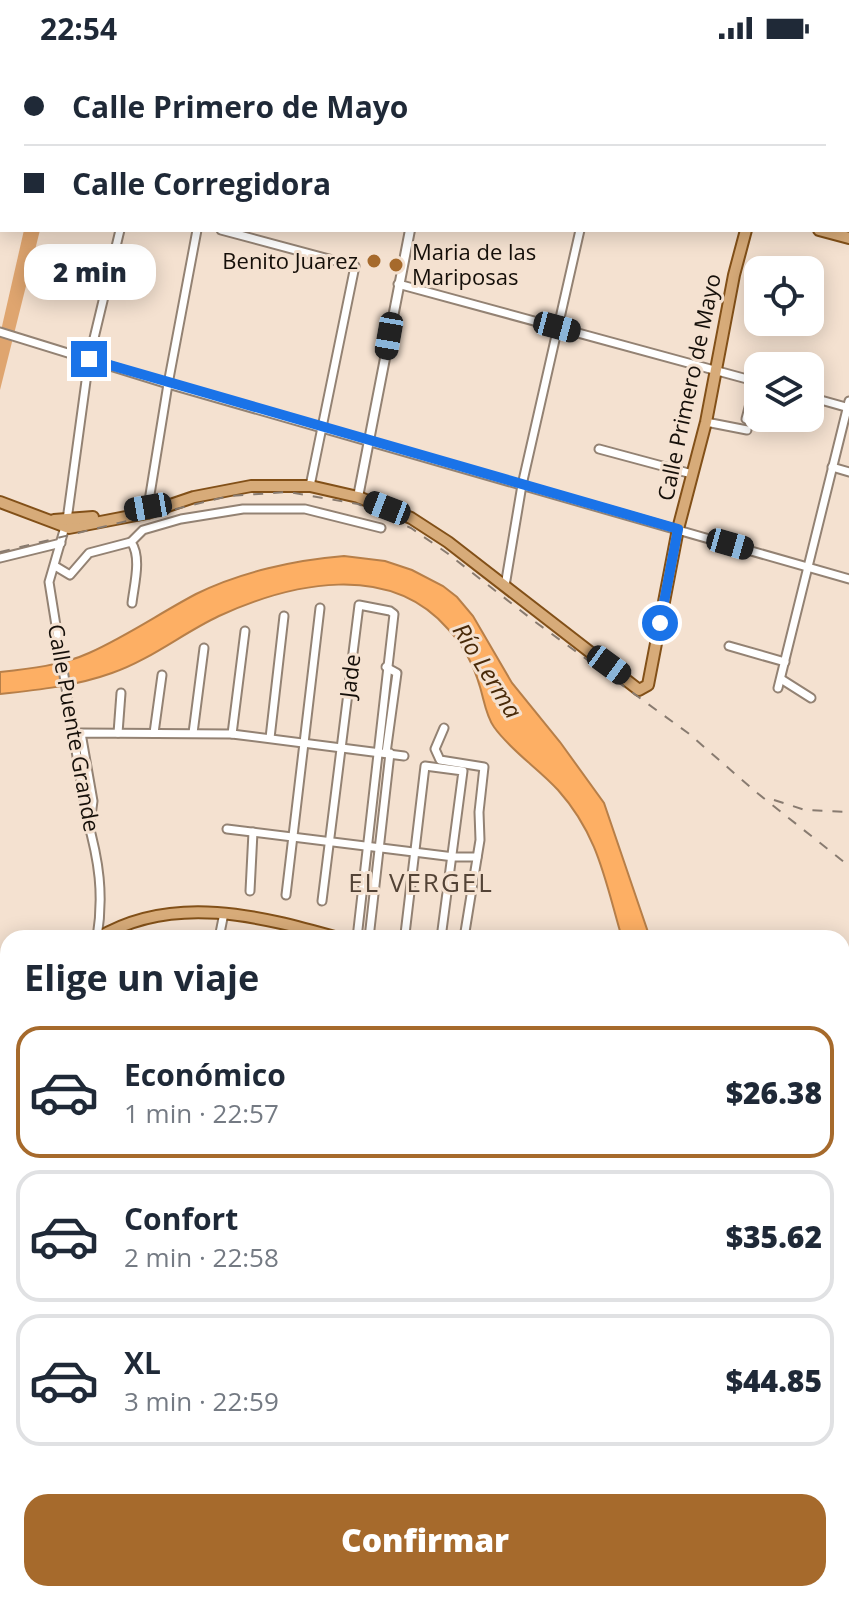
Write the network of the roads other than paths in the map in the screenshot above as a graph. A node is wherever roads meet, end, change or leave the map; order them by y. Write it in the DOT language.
graph roads {
  1 [pos="120,232"];
  2 [pos="197,232"];
  3 [pos="228,232"];
  4 [pos="410,232"];
  5 [pos="580,232"];
  6 [pos="746,232"];
  7 [pos="826,232"];
  8 [pos="849,238"];
  9 [pos="398,284"];
  10 [pos="557,327"];
  11 [pos="0,332"];
  12 [pos="89,359"];
  13 [pos="716,370"];
  14 [pos="744,378"];
  15 [pos="168,384"];
  16 [pos="824,400"];
  17 [pos="848,405"];
  18 [pos="706,422"];
  19 [pos="320,428"];
  20 [pos="744,429"];
  21 [pos="369,441"];
  22 [pos="599,449"];
  23 [pos="832,467"];
  24 [pos="849,472"];
  25 [pos="692,474"];
  26 [pos="522,485"];
  27 [pos="310,486"];
  28 [pos="358,497"];
  29 [pos="0,502"];
  30 [pos="148,510"];
  31 [pos="66,524"];
  32 [pos="381,528"];
  33 [pos="678,529"];
  34 [pos="131,542"];
  35 [pos="61,543"];
  36 [pos="0,558"];
  37 [pos="55,566"];
  38 [pos="807,567"];
  39 [pos="849,579"];
  40 [pos="505,586"];
  41 [pos="132,603"];
  42 [pos="320,608"];
  43 [pos="284,616"];
  44 [pos="245,631"];
  45 [pos="729,646"];
  46 [pos="204,648"];
  47 [pos="785,662"];
  48 [pos="162,675"];
  49 [pos="121,693"];
  50 [pos="811,698"];
  51 [pos="444,728"];
  52 [pos="118,733"];
  53 [pos="154,733"];
  54 [pos="193,733"];
  55 [pos="232,734"];
  56 [pos="270,738"];
  57 [pos="303,742"];
  58 [pos="341,747"];
  59 [pos="385,753"];
  60 [pos="404,756"];
  61 [pos="88,822"];
  62 [pos="227,829"];
  63 [pos="253,832"];
  64 [pos="291,837"];
  65 [pos="328,841"];
  66 [pos="366,846"];
  67 [pos="378,848"];
  68 [pos="415,852"];
  69 [pos="454,857"];
  70 [pos="477,857"];
  71 [pos="250,891"];
  72 [pos="286,895"];
  73 [pos="322,901"];
  74 [pos="224,913"];
  75 [pos="98,930"];
  76 [pos="112,930"];
  77 [pos="221,930"];
  78 [pos="310,930"];
  79 [pos="358,930"];
  80 [pos="370,930"];
  81 [pos="405,930"];
  82 [pos="442,930"];
  83 [pos="465,930"];
  1 -- 12 [label="street, Calle Puente Grande"];
  2 -- 15 [label="street"];
  3 -- 19 [label="street"];
  4 -- 9 [label="street"];
  5 -- 10 [label="street"];
  6 -- 13 [label="main road, Calle Primero de Mayo"];
  7 -- 8 [label="main road"];
  9 -- 10 [label="street"];
  9 -- 21 [label="street"];
  10 -- 13 [label="street"];
  10 -- 26 [label="street"];
  11 -- 12 [label="street"];
  12 -- 15 [label="street"];
  12 -- 31 [label="street, Calle Puente Grande"];
  13 -- 14 [label="street"];
  13 -- 18 [label="main road, Calle Primero de Mayo"];
  15 -- 19 [label="street"];
  15 -- 30 [label="street"];
  16 -- 17 [label="street"];
  17 -- 23 [label="street"];
  18 -- 20 [label="street"];
  18 -- 25 [label="main road, Calle Primero de Mayo"];
  19 -- 21 [label="street"];
  19 -- 27 [label="street"];
  21 -- 26 [label="street"];
  21 -- 28 [label="street"];
  22 -- 25 [label="street"];
  23 -- 24 [label="street"];
  23 -- 38 [label="street"];
  25 -- 33 [label="main road, Calle Primero de Mayo"];
  26 -- 33 [label="street"];
  26 -- 40 [label="street"];
  27 -- 28 [label="main road"];
  27 -- 30 [label="main road"];
  28 -- 40 [label="main road"];
  29 -- 31 [label="main road"];
  30 -- 31 [label="main road"];
  31 -- 35 [label="street, Calle Puente Grande"];
  32 -- 34 [label="street"];
  33 -- 38 [label="street"];
  33 -- 40 [label="main road, Calle Primero de Mayo"];
  34 -- 37 [label="street"];
  34 -- 41 [label="street"];
  35 -- 36 [label="street"];
  35 -- 37 [label="street, Calle Puente Grande"];
  37 -- 61 [label="street, Calle Puente Grande"];
  38 -- 39 [label="street"];
  38 -- 47 [label="street"];
  42 -- 57 [label="street"];
  43 -- 56 [label="street"];
  44 -- 55 [label="street"];
  45 -- 47 [label="street"];
  46 -- 54 [label="street"];
  47 -- 50 [label="street"];
  48 -- 53 [label="street"];
  49 -- 52 [label="street"];
  51 -- 70 [label="street"];
  52 -- 53 [label="street"];
  52 -- 61 [label="street"];
  53 -- 54 [label="street"];
  54 -- 55 [label="street"];
  55 -- 56 [label="street"];
  56 -- 57 [label="street"];
  57 -- 58 [label="street"];
  57 -- 64 [label="street"];
  58 -- 59 [label="street"];
  58 -- 59 [label="street, Jade"];
  58 -- 65 [label="street, Jade"];
  59 -- 60 [label="street"];
  59 -- 66 [label="street"];
  59 -- 67 [label="street"];
  61 -- 75 [label="street, Calle Puente Grande"];
  62 -- 63 [label="street"];
  63 -- 64 [label="street"];
  63 -- 71 [label="street"];
  64 -- 65 [label="street"];
  64 -- 72 [label="street"];
  65 -- 66 [label="street"];
  65 -- 73 [label="street, Jade"];
  66 -- 67 [label="street"];
  66 -- 79 [label="street"];
  67 -- 68 [label="street"];
  67 -- 80 [label="street"];
  68 -- 69 [label="street"];
  68 -- 69 [label="street"];
  68 -- 81 [label="street"];
  69 -- 70 [label="street"];
  69 -- 82 [label="street"];
  70 -- 83 [label="street"];
  74 -- 76 [label="main road"];
  74 -- 77 [label="street"];
  74 -- 78 [label="main road"];
}
